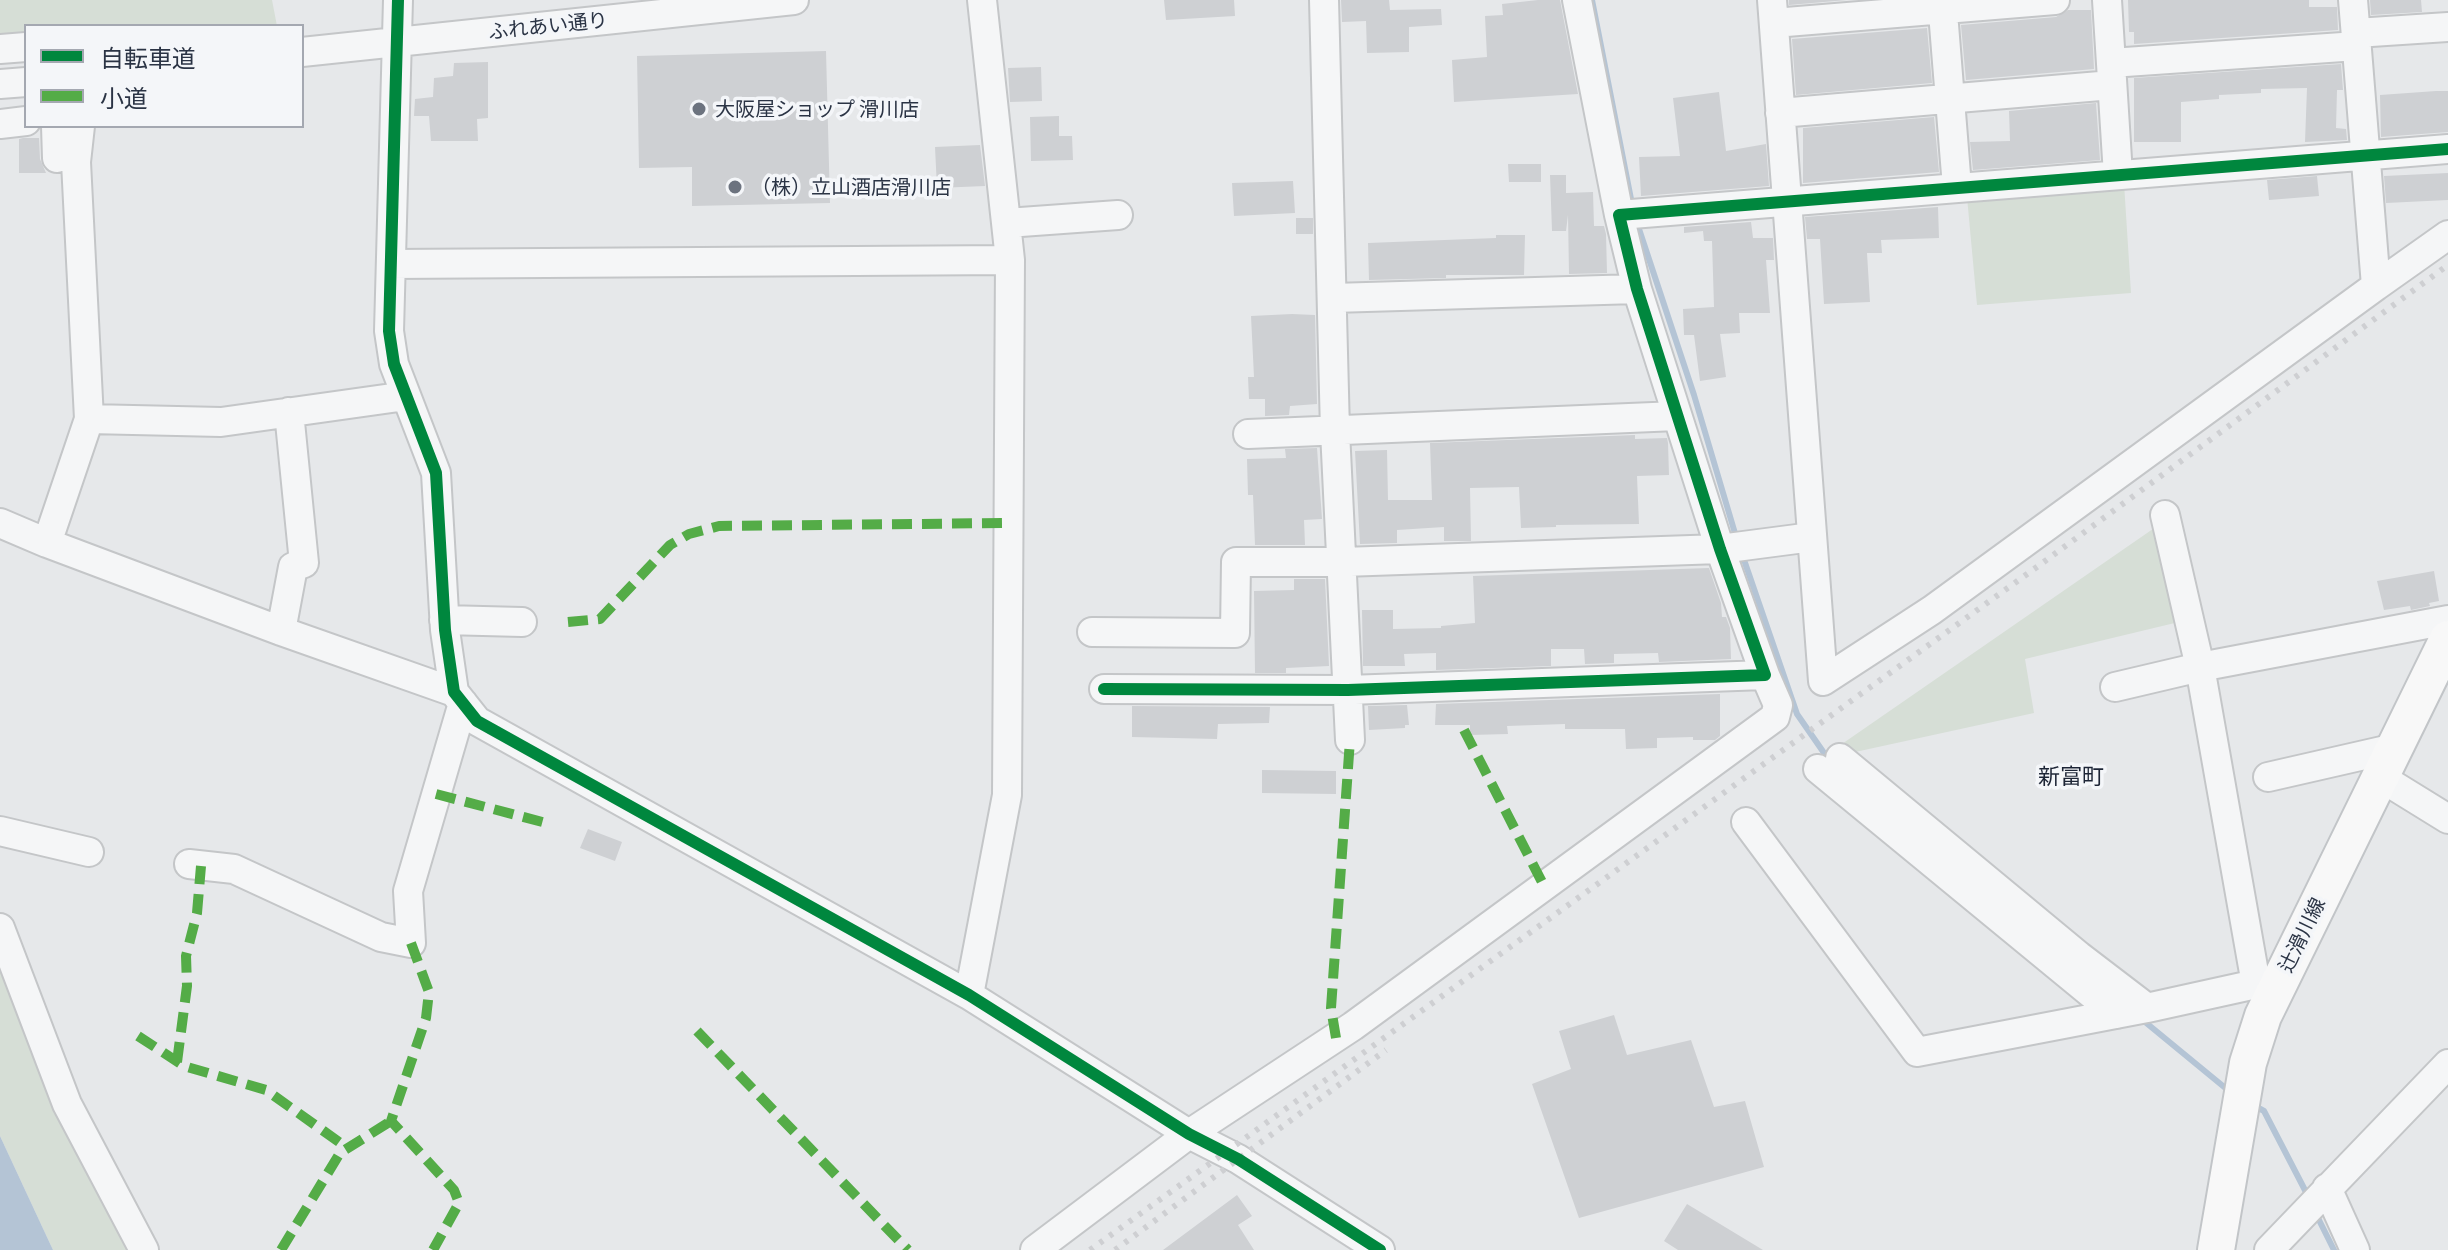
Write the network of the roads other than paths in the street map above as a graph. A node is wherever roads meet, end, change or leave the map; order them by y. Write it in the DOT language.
graph roads {
  1 [pos="398,0"];
  2 [pos="794,0"];
  3 [pos="982,0"];
  4 [pos="1324,0"];
  5 [pos="1577,0"];
  6 [pos="2055,0"];
  7 [pos="2107,0"];
  8 [pos="2353,0"];
  9 [pos="1943,5"];
  10 [pos="1773,12"];
  11 [pos="2448,27"];
  12 [pos="2356,40"];
  13 [pos="398,42"];
  14 [pos="24,47"];
  15 [pos="0,49"];
  16 [pos="304,52"];
  17 [pos="2112,74"];
  18 [pos="24,82"];
  19 [pos="0,84"];
  20 [pos="1950,99"];
  21 [pos="1780,113"];
  22 [pos="24,121"];
  23 [pos="0,124"];
  24 [pos="56,128"];
  25 [pos="80,128"];
  26 [pos="2448,149"];
  27 [pos="2365,156"];
  28 [pos="57,158"];
  29 [pos="2118,175"];
  30 [pos="1957,187"];
  31 [pos="1785,200"];
  32 [pos="1118,215"];
  33 [pos="1619,215"];
  34 [pos="1007,223"];
  35 [pos="2448,235"];
  36 [pos="1010,260"];
  37 [pos="391,264"];
  38 [pos="2376,286"];
  39 [pos="1637,289"];
  40 [pos="1333,298"];
  41 [pos="406,396"];
  42 [pos="289,412"];
  43 [pos="1677,416"];
  44 [pos="89,419"];
  45 [pos="1335,431"];
  46 [pos="1248,434"];
  47 [pos="2165,515"];
  48 [pos="0,523"];
  49 [pos="1812,537"];
  50 [pos="47,543"];
  51 [pos="1720,549"];
  52 [pos="1343,562"];
  53 [pos="444,620"];
  54 [pos="2448,620"];
  55 [pos="522,622"];
  56 [pos="281,631"];
  57 [pos="1092,632"];
  58 [pos="2448,639"];
  59 [pos="2200,667"];
  60 [pos="1765,675"];
  61 [pos="2115,687"];
  62 [pos="1104,689"];
  63 [pos="1348,690"];
  64 [pos="459,698"];
  65 [pos="1350,740"];
  66 [pos="2388,763"];
  67 [pos="2268,777"];
  68 [pos="2448,819"];
  69 [pos="1746,822"];
  70 [pos="0,831"];
  71 [pos="89,852"];
  72 [pos="189,864"];
  73 [pos="0,928"];
  74 [pos="2267,983"];
  75 [pos="969,995"];
  76 [pos="2147,1008"];
  77 [pos="2116,1014"];
  78 [pos="2448,1064"];
  79 [pos="1189,1134"];
  80 [pos="2327,1188"];
  81 [pos="144,1250"];
  82 [pos="1035,1250"];
  83 [pos="1380,1250"];
  84 [pos="2216,1250"];
  85 [pos="2269,1250"];
  86 [pos="2355,1250"];
  1 -- 13 [label="street"];
  2 -- 13 [label="street, ふれあい通り"];
  3 -- 34 [label="street"];
  4 -- 40 [label="street"];
  5 -- 33 [label="street"];
  6 -- 9 [label="street"];
  7 -- 17 [label="street"];
  8 -- 12 [label="street"];
  9 -- 10 [label="street"];
  9 -- 20 [label="street"];
  10 -- 21 [label="street"];
  11 -- 12 [label="street"];
  12 -- 17 [label="street"];
  12 -- 27 [label="street"];
  13 -- 16 [label="street, ふれあい通り"];
  13 -- 37 [label="street"];
  14 -- 15 [label="street"];
  17 -- 20 [label="street"];
  17 -- 29 [label="street"];
  18 -- 19 [label="street"];
  20 -- 21 [label="street"];
  20 -- 30 [label="street"];
  21 -- 31 [label="street"];
  22 -- 23 [label="street"];
  24 -- 28 [label="street"];
  25 -- 44 [label="street"];
  26 -- 27 [label="street"];
  27 -- 29 [label="street"];
  27 -- 38 [label="street"];
  29 -- 30 [label="street"];
  30 -- 31 [label="street"];
  31 -- 33 [label="street"];
  31 -- 49 [label="street"];
  32 -- 34 [label="street"];
  33 -- 39 [label="street"];
  34 -- 36 [label="street"];
  35 -- 38 [label="street"];
  36 -- 37 [label="street"];
  36 -- 75 [label="street"];
  37 -- 41 [label="street"];
  38 -- 49 [label="street"];
  39 -- 40 [label="street"];
  39 -- 43 [label="street"];
  40 -- 45 [label="street"];
  41 -- 42 [label="street"];
  41 -- 53 [label="street"];
  42 -- 44 [label="street"];
  42 -- 56 [label="street"];
  43 -- 45 [label="street"];
  43 -- 51 [label="street"];
  44 -- 50 [label="street"];
  45 -- 46 [label="street"];
  45 -- 52 [label="street"];
  47 -- 59 [label="street"];
  48 -- 50 [label="street"];
  49 -- 51 [label="street"];
  50 -- 56 [label="street"];
  51 -- 52 [label="street"];
  51 -- 60 [label="street"];
  52 -- 57 [label="street"];
  52 -- 63 [label="street"];
  53 -- 55 [label="street"];
  53 -- 64 [label="street"];
  54 -- 59 [label="street"];
  56 -- 64 [label="street"];
  58 -- 66 [label="main road, 辻滑川線"];
  59 -- 61 [label="street"];
  59 -- 74 [label="street"];
  60 -- 63 [label="street"];
  60 -- 79 [label="street"];
  62 -- 63 [label="street"];
  63 -- 65 [label="street"];
  64 -- 72 [label="street"];
  64 -- 75 [label="street"];
  66 -- 67 [label="street"];
  66 -- 68 [label="street"];
  66 -- 74 [label="main road, 辻滑川線"];
  69 -- 77 [label="street"];
  70 -- 71 [label="street"];
  73 -- 81 [label="street"];
  74 -- 76 [label="street"];
  74 -- 84 [label="main road, 辻滑川線"];
  75 -- 79 [label="street"];
  76 -- 77 [label="street"];
  76 -- 77 [label="street"];
  78 -- 80 [label="street"];
  79 -- 82 [label="street"];
  79 -- 83 [label="street"];
  80 -- 85 [label="street"];
  80 -- 86 [label="street"];
}
